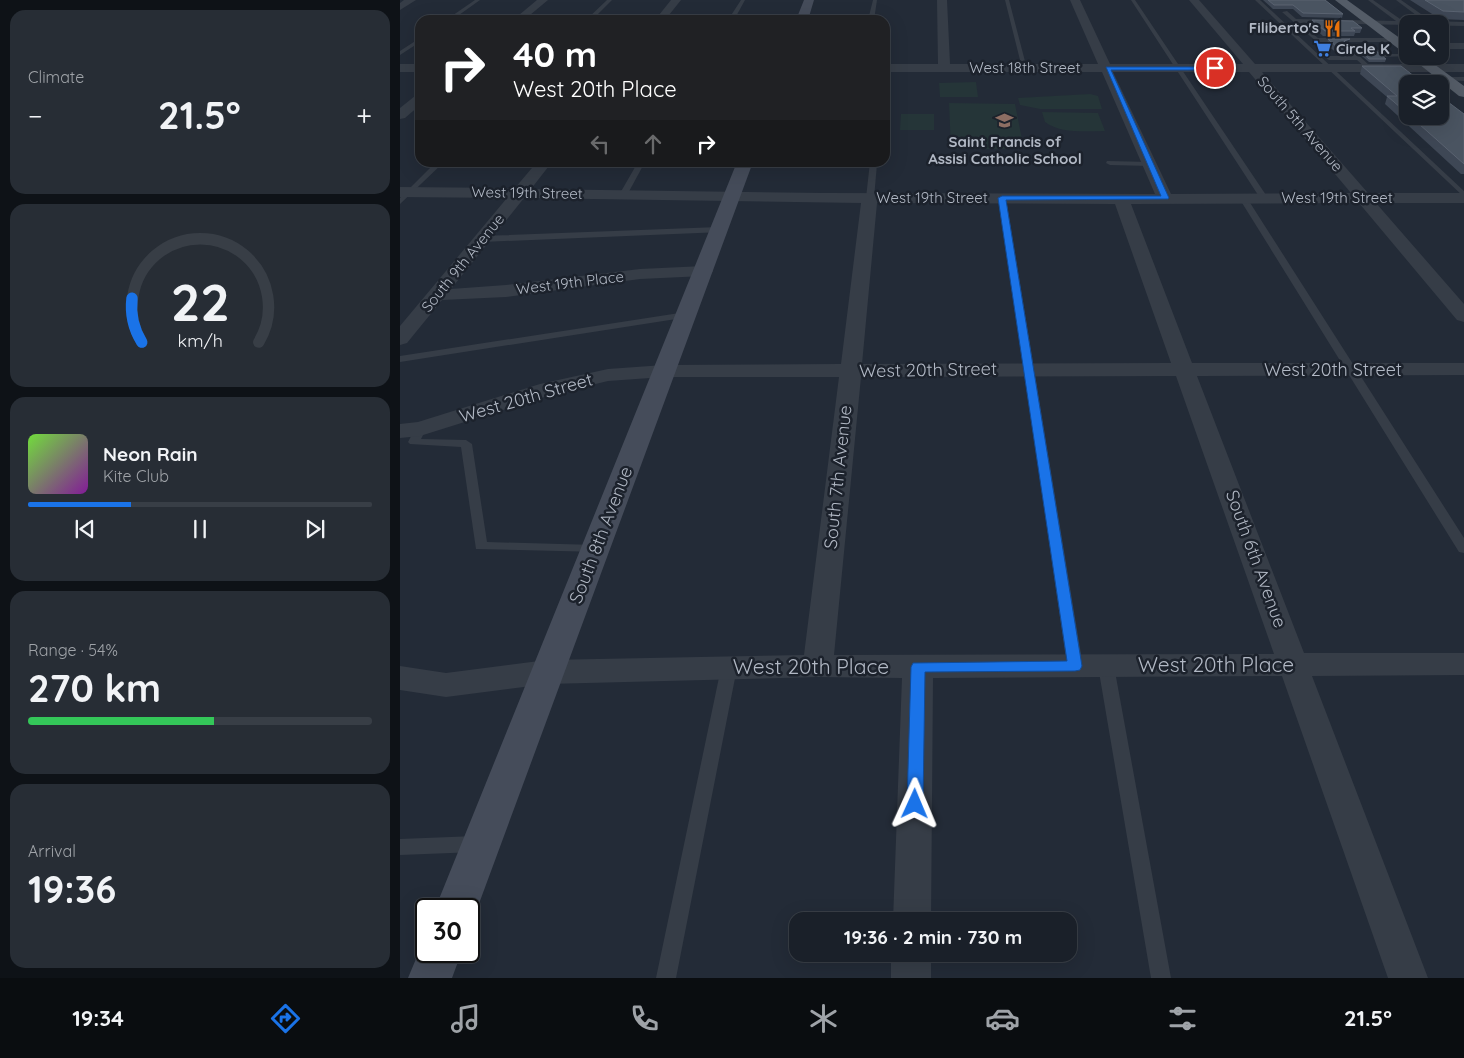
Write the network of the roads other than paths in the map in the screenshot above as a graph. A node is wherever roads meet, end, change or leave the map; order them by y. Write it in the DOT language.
graph roads {
  1 [pos="411,0"];
  2 [pos="478,0"];
  3 [pos="543,0"];
  4 [pos="610,0"];
  5 [pos="676,0"];
  6 [pos="743,0"];
  7 [pos="810,0"];
  8 [pos="875,0"];
  9 [pos="942,0"];
  10 [pos="1007,0"];
  11 [pos="1075,0"];
  12 [pos="1133,0"];
  13 [pos="1194,0"];
  14 [pos="1257,0"];
  15 [pos="1340,0"];
  16 [pos="1370,0"];
  17 [pos="1398,0"];
  18 [pos="400,7"];
  19 [pos="1285,12"];
  20 [pos="456,15"];
  21 [pos="524,15"];
  22 [pos="594,15"];
  23 [pos="664,15"];
  24 [pos="734,15"];
  25 [pos="804,15"];
  26 [pos="872,15"];
  27 [pos="1420,15"];
  28 [pos="1399,20"];
  29 [pos="1295,21"];
  30 [pos="1369,22"];
  31 [pos="1399,22"];
  32 [pos="1449,23"];
  33 [pos="1464,24"];
  34 [pos="1309,34"];
  35 [pos="415,43"];
  36 [pos="1399,44"];
  37 [pos="1399,45"];
  38 [pos="1399,45"];
  39 [pos="1399,45"];
  40 [pos="1399,46"];
  41 [pos="1449,46"];
  42 [pos="1464,46"];
  43 [pos="1372,47"];
  44 [pos="400,53"];
  45 [pos="1374,56"];
  46 [pos="1382,56"];
  47 [pos="1360,57"];
  48 [pos="1329,63"];
  49 [pos="1427,65"];
  50 [pos="400,68"];
  51 [pos="415,68"];
  52 [pos="890,68"];
  53 [pos="944,68"];
  54 [pos="1025,68"];
  55 [pos="1108,68"];
  56 [pos="1178,68"];
  57 [pos="1253,68"];
  58 [pos="1369,68"];
  59 [pos="1431,68"];
  60 [pos="1464,68"];
  61 [pos="1440,75"];
  62 [pos="1449,79"];
  63 [pos="1464,79"];
  64 [pos="1449,82"];
  65 [pos="1464,94"];
  66 [pos="415,103"];
  67 [pos="400,115"];
  68 [pos="1110,163"];
  69 [pos="1151,164"];
  70 [pos="435,167"];
  71 [pos="540,167"];
  72 [pos="639,167"];
  73 [pos="744,167"];
  74 [pos="873,167"];
  75 [pos="520,192"];
  76 [pos="622,195"];
  77 [pos="403,196"];
  78 [pos="1464,197"];
  79 [pos="732,198"];
  80 [pos="870,198"];
  81 [pos="1002,198"];
  82 [pos="1122,198"];
  83 [pos="1165,198"];
  84 [pos="1243,198"];
  85 [pos="1264,198"];
  86 [pos="1364,198"];
  87 [pos="719,230"];
  88 [pos="482,239"];
  89 [pos="704,271"];
  90 [pos="437,295"];
  91 [pos="686,315"];
  92 [pos="1464,316"];
  93 [pos="400,339"];
  94 [pos="400,359"];
  95 [pos="1464,369"];
  96 [pos="1028,370"];
  97 [pos="1186,370"];
  98 [pos="1352,370"];
  99 [pos="664,371"];
  100 [pos="850,371"];
  101 [pos="410,430"];
  102 [pos="596,549"];
  103 [pos="1464,549"];
  104 [pos="1464,664"];
  105 [pos="1294,665"];
  106 [pos="818,666"];
  107 [pos="1075,666"];
  108 [pos="1106,666"];
  109 [pos="918,667"];
  110 [pos="729,668"];
  111 [pos="547,672"];
  112 [pos="400,678"];
  113 [pos="481,844"];
  114 [pos="400,847"];
  115 [pos="460,898"];
  116 [pos="912,912"];
  117 [pos="911,962"];
  118 [pos="436,963"];
  119 [pos="430,978"];
  120 [pos="666,978"];
  121 [pos="911,978"];
  122 [pos="1162,978"];
  123 [pos="1408,978"];
  1 -- 18 [label="street"];
  2 -- 20 [label="lane"];
  3 -- 21 [label="street"];
  4 -- 22 [label="lane"];
  5 -- 23 [label="street"];
  6 -- 24 [label="lane"];
  7 -- 25 [label="street"];
  8 -- 26 [label="lane"];
  9 -- 53 [label="street"];
  10 -- 54 [label="lane"];
  11 -- 55 [label="street"];
  12 -- 56 [label="lane"];
  13 -- 57 [label="street, South 5th Avenue"];
  14 -- 48 [label="lane"];
  15 -- 30 [label="main road"];
  16 -- 28 [label="lane"];
  17 -- 27 [label="lane"];
  19 -- 29 [label="lane"];
  29 -- 30 [label="lane"];
  29 -- 34 [label="lane"];
  30 -- 31 [label="lane"];
  30 -- 36 [label="main road"];
  32 -- 33 [label="lane"];
  34 -- 37 [label="lane"];
  34 -- 38 [label="lane"];
  35 -- 44 [label="lane"];
  39 -- 43 [label="lane"];
  40 -- 46 [label="lane"];
  41 -- 42 [label="street"];
  43 -- 46 [label="lane"];
  43 -- 47 [label="lane"];
  45 -- 46 [label="lane"];
  47 -- 48 [label="lane"];
  47 -- 58 [label="lane"];
  48 -- 57 [label="street, West 18th Street"];
  48 -- 58 [label="street, West 18th Street"];
  48 -- 78 [label="lane"];
  49 -- 59 [label="main road"];
  50 -- 51 [label="street"];
  52 -- 53 [label="street, West 18th Street"];
  53 -- 54 [label="street, West 18th Street"];
  54 -- 55 [label="street, West 18th Street"];
  55 -- 56 [label="street, West 18th Street"];
  55 -- 69 [label="street"];
  56 -- 57 [label="street, West 18th Street"];
  56 -- 85 [label="lane"];
  57 -- 86 [label="street, South 5th Avenue"];
  58 -- 59 [label="street, West 18th Street"];
  59 -- 60 [label="street, West 18th Street"];
  59 -- 61 [label="main road"];
  62 -- 63 [label="lane"];
  64 -- 65 [label="main road"];
  66 -- 67 [label="street"];
  68 -- 69 [label="lane"];
  69 -- 83 [label="street"];
  70 -- 77 [label="lane"];
  71 -- 75 [label="street, South 9th Avenue"];
  72 -- 76 [label="lane"];
  73 -- 79 [label="street, South 8th Avenue"];
  74 -- 80 [label="lane"];
  75 -- 76 [label="street, West 19th Street"];
  75 -- 77 [label="street, West 19th Street"];
  75 -- 88 [label="street, South 9th Avenue"];
  76 -- 79 [label="street, West 19th Street"];
  78 -- 86 [label="street, West 19th Street"];
  79 -- 80 [label="street, West 19th Street"];
  79 -- 87 [label="street, South 8th Avenue"];
  80 -- 81 [label="street, West 19th Street"];
  80 -- 100 [label="street, South 7th Avenue"];
  81 -- 82 [label="street, West 19th Street"];
  81 -- 96 [label="lane"];
  82 -- 83 [label="street, West 19th Street"];
  82 -- 97 [label="street, South 6th Avenue"];
  83 -- 84 [label="street, West 19th Street"];
  84 -- 85 [label="street, West 19th Street"];
  84 -- 98 [label="lane"];
  85 -- 86 [label="street, West 19th Street"];
  86 -- 92 [label="street, South 5th Avenue"];
  87 -- 88 [label="lane"];
  87 -- 89 [label="street, South 8th Avenue"];
  88 -- 90 [label="street, South 9th Avenue"];
  89 -- 90 [label="street, West 19th Place"];
  89 -- 91 [label="street, South 8th Avenue"];
  90 -- 93 [label="street, South 9th Avenue"];
  91 -- 94 [label="lane"];
  91 -- 99 [label="street, South 8th Avenue"];
  95 -- 98 [label="street, West 20th Street"];
  96 -- 97 [label="street, West 20th Street"];
  96 -- 100 [label="street, West 20th Street"];
  96 -- 107 [label="lane"];
  97 -- 98 [label="street, West 20th Street"];
  97 -- 105 [label="street, South 6th Avenue"];
  98 -- 103 [label="lane"];
  99 -- 100 [label="street, West 20th Street"];
  99 -- 101 [label="street, West 20th Street"];
  99 -- 102 [label="street, South 8th Avenue"];
  100 -- 106 [label="street, South 7th Avenue"];
  101 -- 102 [label="lane"];
  102 -- 111 [label="street, South 8th Avenue"];
  104 -- 105 [label="street, West 20th Place"];
  105 -- 108 [label="street, West 20th Place"];
  105 -- 123 [label="street, South 6th Avenue"];
  106 -- 109 [label="street, West 20th Place"];
  106 -- 110 [label="street, West 20th Place"];
  107 -- 108 [label="street, West 20th Place"];
  107 -- 109 [label="street, West 20th Place"];
  108 -- 122 [label="lane"];
  109 -- 116 [label="street"];
  110 -- 111 [label="street, West 20th Place"];
  110 -- 120 [label="lane"];
  111 -- 112 [label="street, West 20th Place"];
  111 -- 113 [label="street, South 8th Avenue"];
  113 -- 114 [label="lane"];
  113 -- 115 [label="street, South 8th Avenue"];
  117 -- 121 [label="street"];
  118 -- 119 [label="street"];
}
